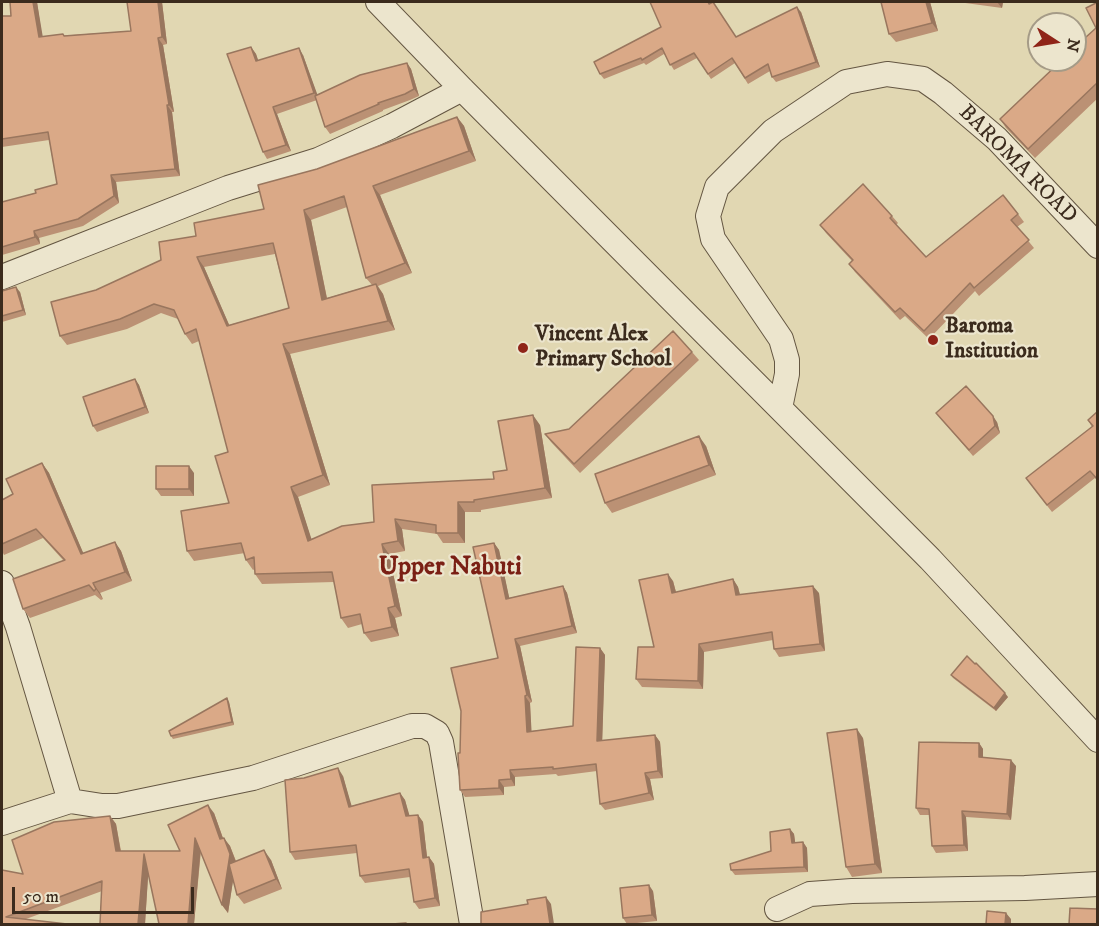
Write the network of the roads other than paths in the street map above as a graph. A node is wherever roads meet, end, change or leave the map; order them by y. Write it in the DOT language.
graph roads {
  1 [pos="378,2"];
  2 [pos="462,89"];
  3 [pos="1098,246"];
  4 [pos="2,277"];
  5 [pos="780,408"];
  6 [pos="2,583"];
  7 [pos="1098,740"];
  8 [pos="69,801"];
  9 [pos="2,823"];
  10 [pos="1098,884"];
  11 [pos="777,909"];
  12 [pos="472,924"];
  1 -- 2 [label="street"];
  2 -- 4 [label="street"];
  2 -- 5 [label="street"];
  3 -- 5 [label="street, BAROMA ROAD"];
  5 -- 7 [label="street"];
  6 -- 8 [label="street"];
  8 -- 9 [label="street"];
  8 -- 12 [label="street"];
  10 -- 11 [label="street"];
}
